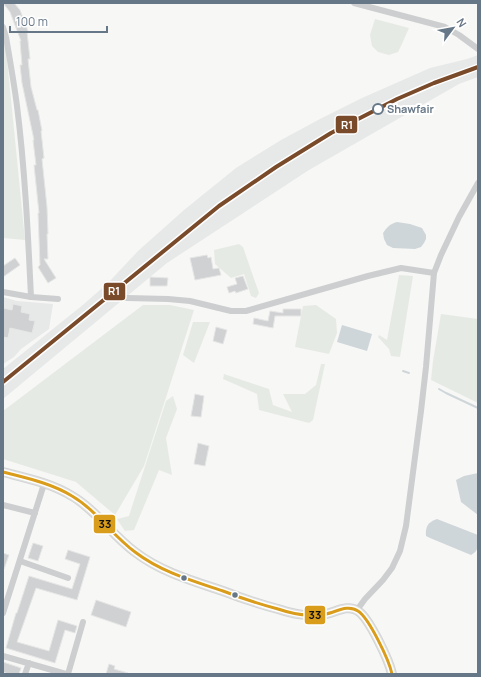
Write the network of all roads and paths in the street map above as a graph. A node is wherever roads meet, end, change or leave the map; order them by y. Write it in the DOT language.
graph roads {
  1 [pos="354,3"];
  2 [pos="3,27"];
  3 [pos="478,49"];
  4 [pos="478,183"];
  5 [pos="434,273"];
  6 [pos="3,292"];
  7 [pos="31,297"];
  8 [pos="128,298"];
  9 [pos="58,299"];
  10 [pos="3,472"];
  11 [pos="44,484"];
  12 [pos="3,505"];
  13 [pos="35,514"];
  14 [pos="20,561"];
  15 [pos="68,578"];
  16 [pos="357,610"];
  17 [pos="3,613"];
  18 [pos="83,622"];
  19 [pos="3,656"];
  20 [pos="29,663"];
  21 [pos="25,674"];
  22 [pos="63,674"];
  23 [pos="392,674"];
  1 -- 3 [label="street"];
  2 -- 7 [label="street"];
  4 -- 5 [label="street"];
  5 -- 8 [label="street"];
  5 -- 16 [label="street"];
  6 -- 7 [label="street"];
  7 -- 9 [label="street"];
  10 -- 11 [label="main road"];
  11 -- 13 [label="street"];
  11 -- 16 [label="main road"];
  12 -- 13 [label="street"];
  13 -- 14 [label="street"];
  14 -- 15 [label="street"];
  14 -- 17 [label="street"];
  16 -- 23 [label="main road"];
  18 -- 22 [label="street"];
  19 -- 20 [label="street"];
  20 -- 21 [label="street"];
  20 -- 22 [label="street"];
}
